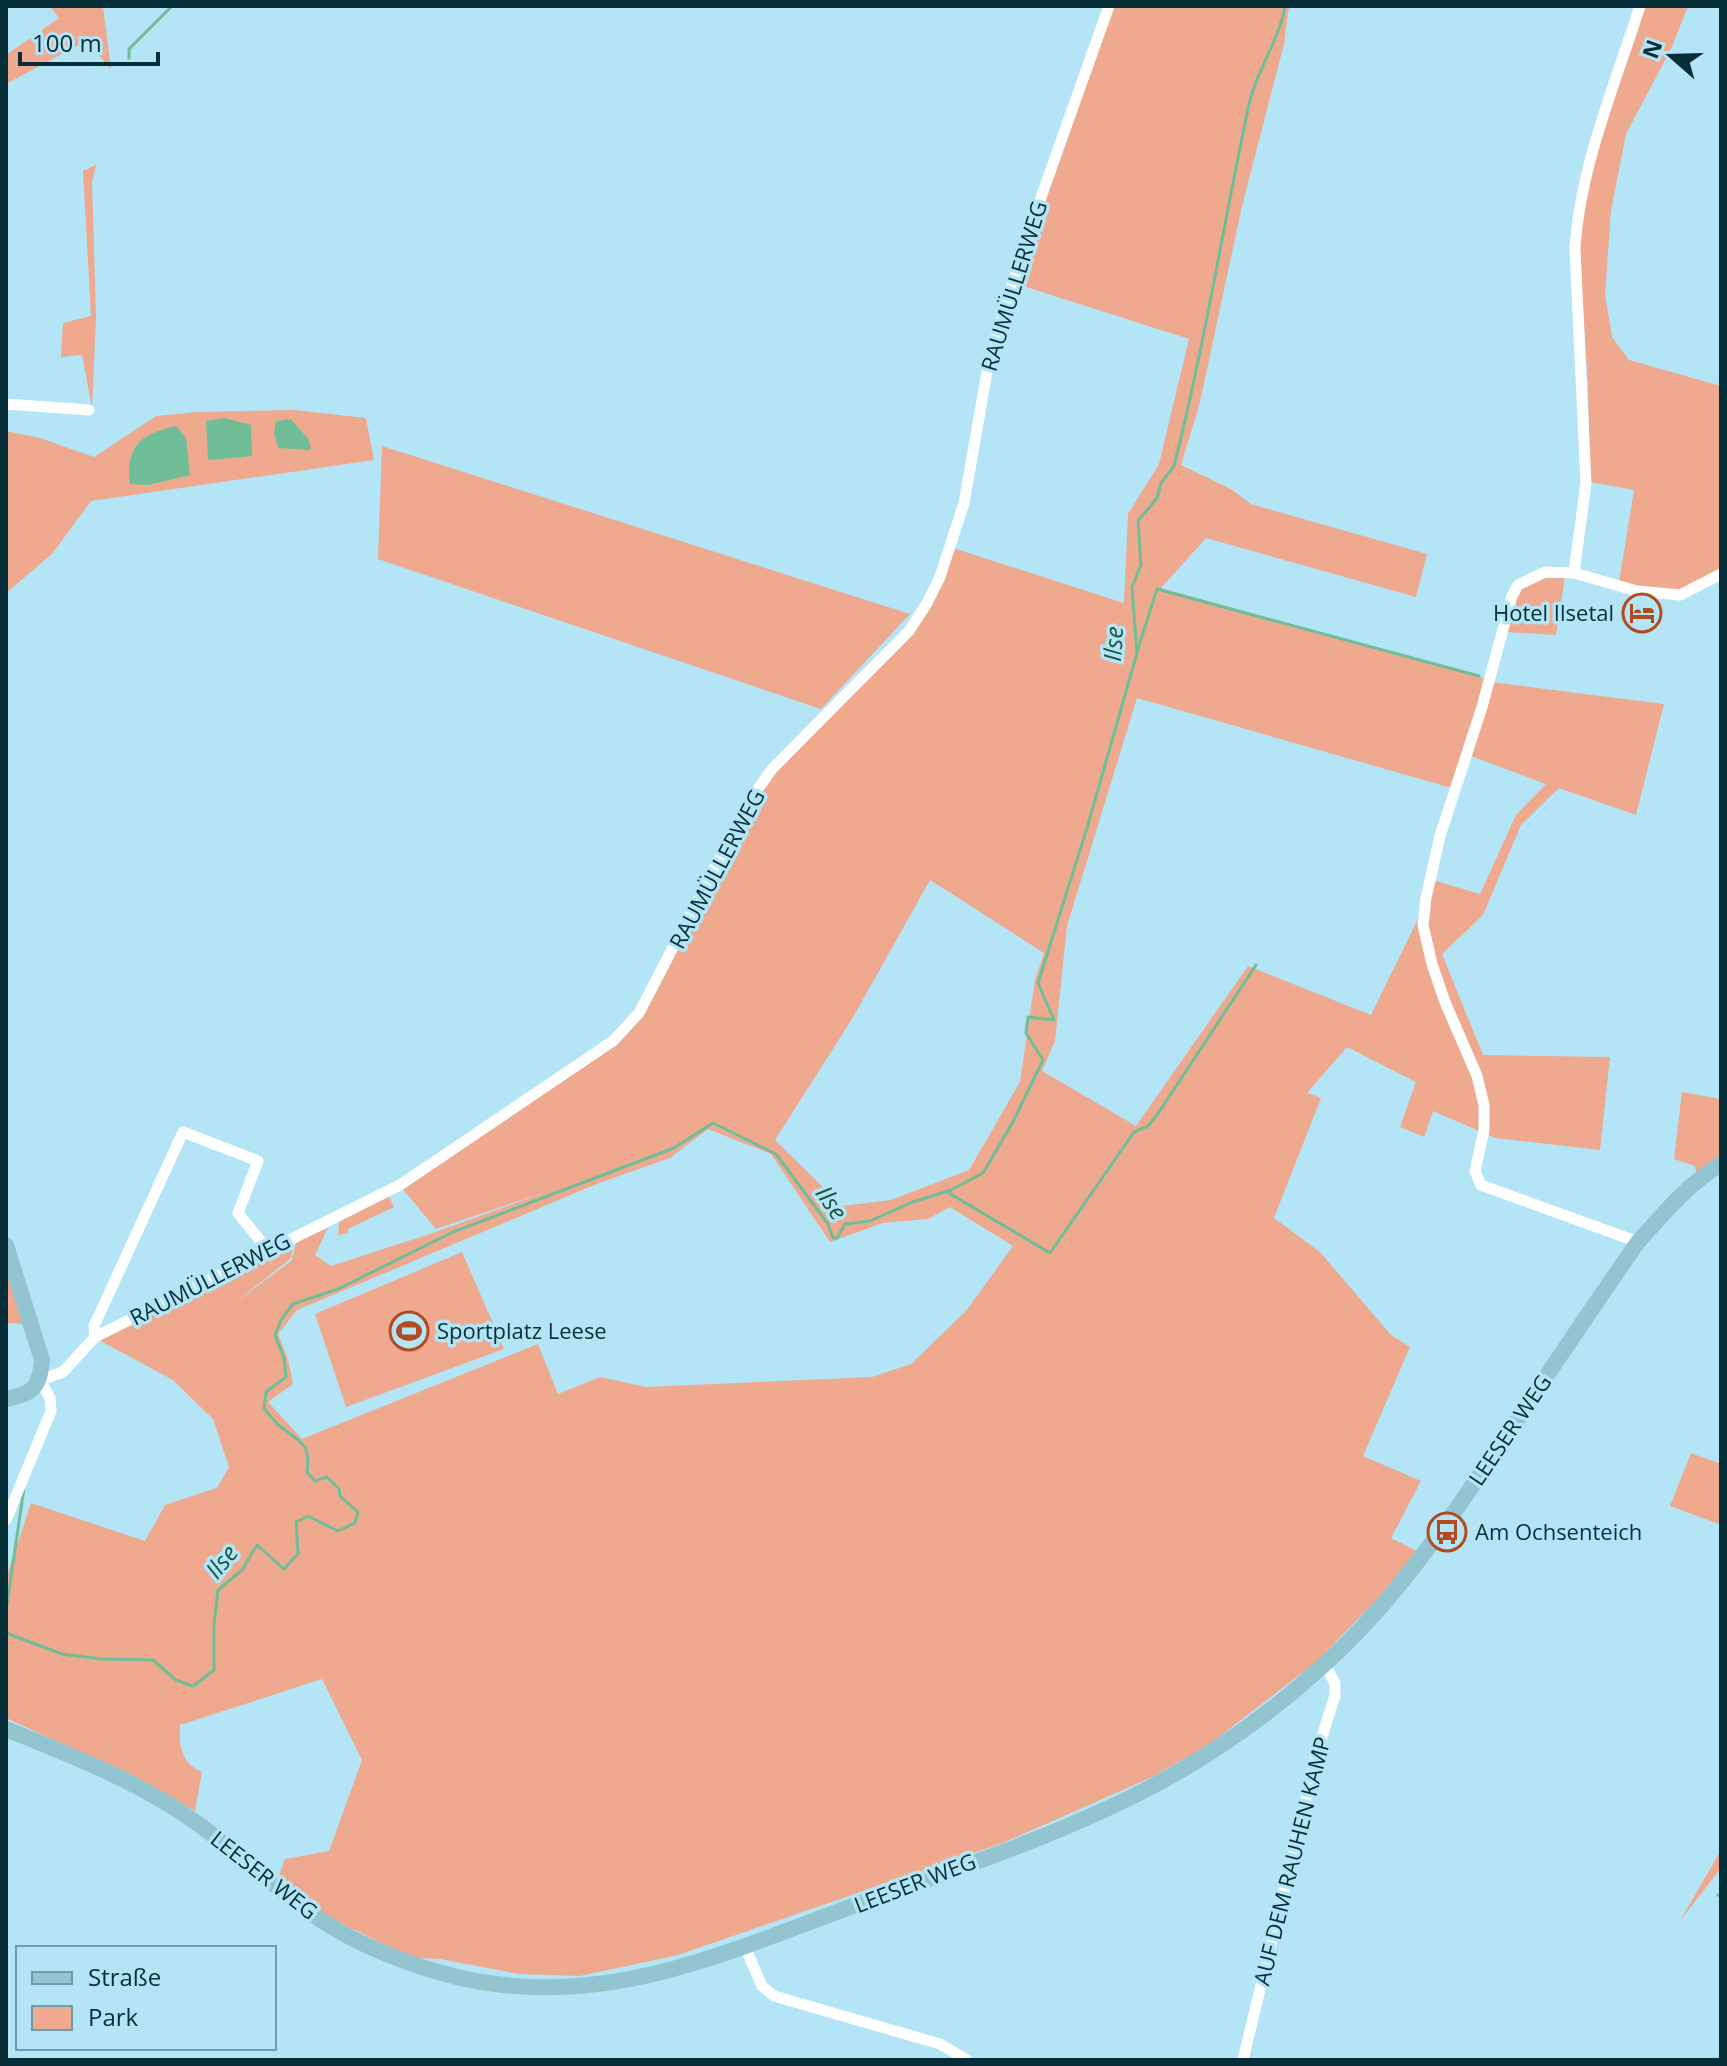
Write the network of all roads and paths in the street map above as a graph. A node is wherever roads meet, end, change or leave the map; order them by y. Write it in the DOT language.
graph roads {
  1 [pos="1109,6"];
  2 [pos="1640,6"];
  3 [pos="6,404"];
  4 [pos="89,410"];
  5 [pos="1574,573"];
  6 [pos="1721,574"];
  7 [pos="1721,1164"];
  8 [pos="1638,1242"];
  9 [pos="6,1245"];
  10 [pos="268,1250"];
  11 [pos="95,1337"];
  12 [pos="40,1380"];
  13 [pos="6,1399"];
  14 [pos="6,1520"];
  15 [pos="1324,1664"];
  16 [pos="6,1729"];
  17 [pos="745,1947"];
  18 [pos="967,2060"];
  19 [pos="1243,2060"];
  1 -- 10 [label="street, RAUMÜLLERWEG"];
  2 -- 5 [label="street"];
  3 -- 4 [label="street"];
  5 -- 6 [label="street"];
  5 -- 8 [label="street"];
  7 -- 8 [label="street, LEESER WEG"];
  8 -- 15 [label="street, LEESER WEG"];
  9 -- 12 [label="street"];
  10 -- 11 [label="street, RAUMÜLLERWEG"];
  10 -- 11 [label="street"];
  11 -- 12 [label="street, RAUMÜLLERWEG"];
  12 -- 13 [label="street"];
  12 -- 14 [label="street"];
  15 -- 17 [label="street, LEESER WEG"];
  15 -- 19 [label="street, AUF DEM RAUHEN KAMP"];
  16 -- 17 [label="street, LEESER WEG"];
  17 -- 18 [label="street"];
}
